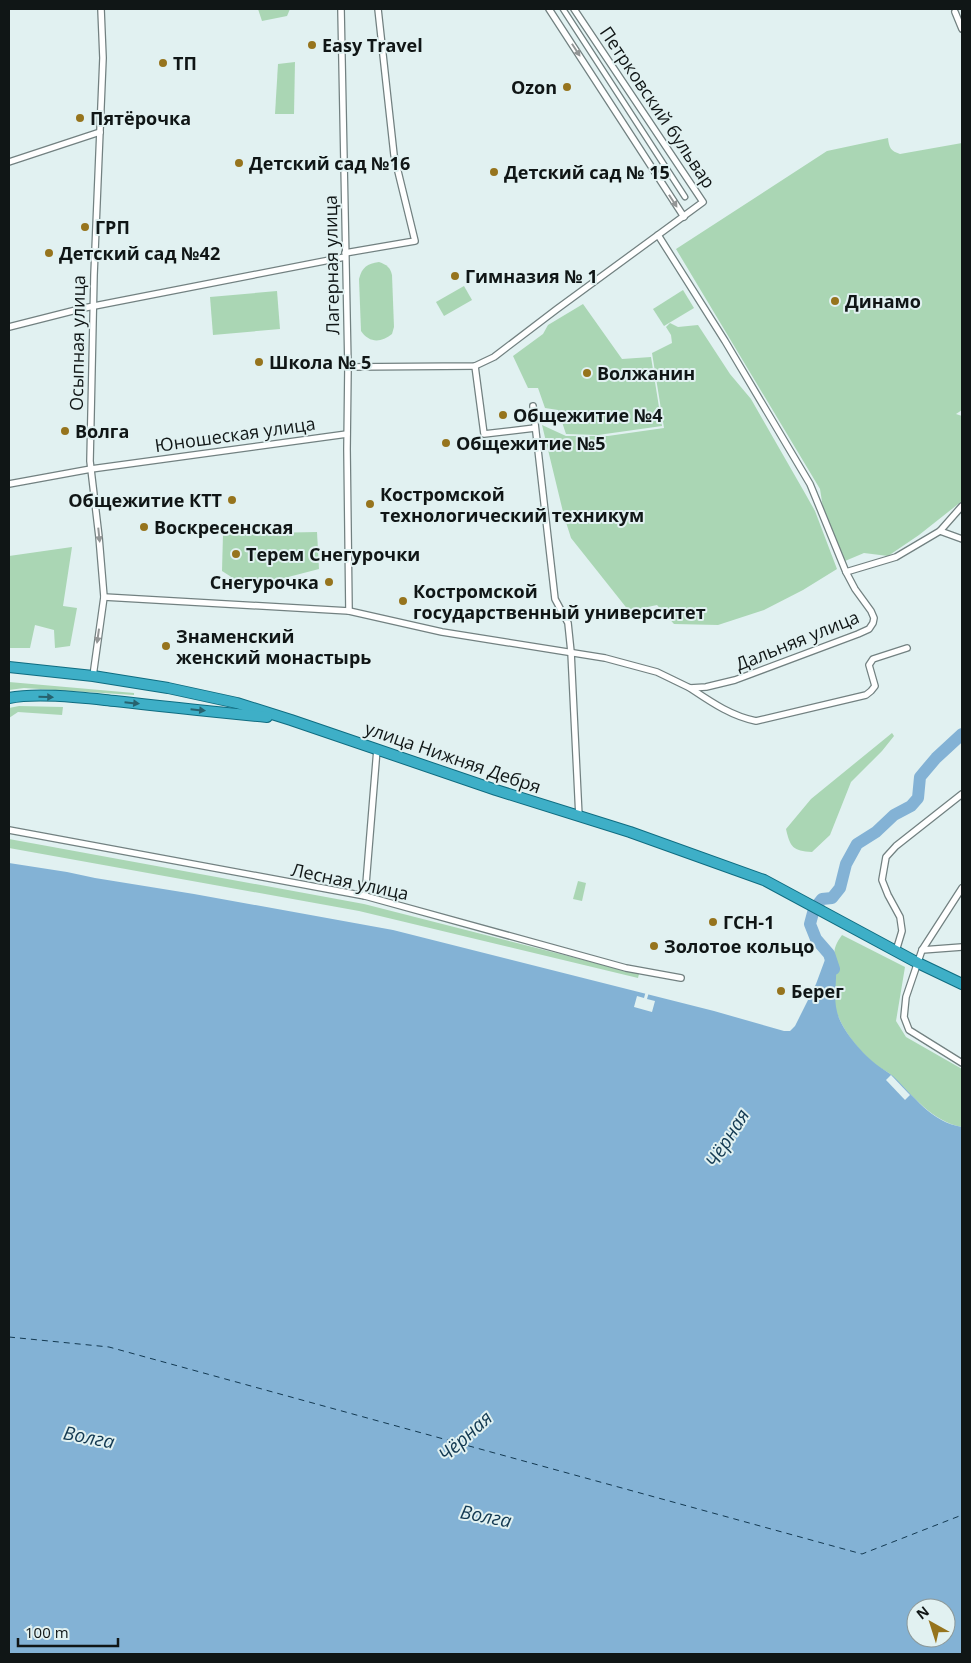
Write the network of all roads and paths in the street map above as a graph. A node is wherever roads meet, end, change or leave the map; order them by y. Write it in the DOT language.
graph roads {
  1 [pos="101,9"];
  2 [pos="341,9"];
  3 [pos="378,9"];
  4 [pos="549,9"];
  5 [pos="563,9"];
  6 [pos="574,9"];
  7 [pos="955,12"];
  8 [pos="962,29"];
  9 [pos="100,132"];
  10 [pos="9,162"];
  11 [pos="685,197"];
  12 [pos="684,217"];
  13 [pos="658,235"];
  14 [pos="345,255"];
  15 [pos="93,306"];
  16 [pos="9,327"];
  17 [pos="475,366"];
  18 [pos="348,368"];
  19 [pos="533,406"];
  20 [pos="535,428"];
  21 [pos="347,434"];
  22 [pos="91,469"];
  23 [pos="9,484"];
  24 [pos="962,506"];
  25 [pos="940,530"];
  26 [pos="962,539"];
  27 [pos="846,572"];
  28 [pos="104,597"];
  29 [pos="349,611"];
  30 [pos="907,648"];
  31 [pos="571,652"];
  32 [pos="9,667"];
  33 [pos="93,676"];
  34 [pos="690,688"];
  35 [pos="9,698"];
  36 [pos="290,720"];
  37 [pos="377,749"];
  38 [pos="962,794"];
  39 [pos="579,817"];
  40 [pos="9,830"];
  41 [pos="962,888"];
  42 [pos="364,896"];
  43 [pos="962,948"];
  44 [pos="922,950"];
  45 [pos="896,951"];
  46 [pos="918,962"];
  47 [pos="681,978"];
  48 [pos="962,984"];
  49 [pos="962,1063"];
  1 -- 9 [label="street, Осыпная улица"];
  2 -- 14 [label="street, Лагерная улица"];
  3 -- 14 [label="street"];
  4 -- 12 [label="street, Петрковский бульвар, one-way"];
  5 -- 11 [label="street"];
  6 -- 12 [label="street, Петрковский бульвар"];
  7 -- 8 [label="street"];
  9 -- 10 [label="street"];
  9 -- 15 [label="street, Осыпная улица"];
  12 -- 13 [label="street, Петрковский бульвар"];
  13 -- 17 [label="street, Петрковский бульвар"];
  13 -- 27 [label="street, Дальняя улица"];
  14 -- 15 [label="street"];
  14 -- 18 [label="street, Лагерная улица"];
  15 -- 16 [label="street"];
  15 -- 22 [label="street, Осыпная улица"];
  17 -- 18 [label="street, Петрковский бульвар"];
  17 -- 20 [label="street"];
  18 -- 21 [label="street, Лагерная улица"];
  19 -- 20 [label="street"];
  20 -- 31 [label="street"];
  21 -- 22 [label="street, Юношеская улица"];
  21 -- 29 [label="street, Лагерная улица"];
  22 -- 23 [label="street, Юношеская улица"];
  22 -- 28 [label="street, Осыпная улица, one-way"];
  24 -- 25 [label="street"];
  25 -- 26 [label="street"];
  25 -- 27 [label="street"];
  27 -- 34 [label="street, Дальняя улица"];
  28 -- 29 [label="street"];
  28 -- 33 [label="street, Осыпная улица, one-way"];
  29 -- 31 [label="street"];
  30 -- 34 [label="street"];
  31 -- 34 [label="street"];
  31 -- 39 [label="street"];
  32 -- 33 [label="highway, улица Нижняя Дебря"];
  33 -- 36 [label="highway, улица Нижняя Дебря"];
  35 -- 36 [label="highway, one-way"];
  36 -- 37 [label="highway, улица Нижняя Дебря"];
  37 -- 39 [label="highway, улица Нижняя Дебря"];
  37 -- 42 [label="street"];
  38 -- 45 [label="street"];
  39 -- 45 [label="highway, улица Нижняя Дебря"];
  40 -- 42 [label="street, Лесная улица"];
  41 -- 44 [label="street"];
  42 -- 47 [label="street, Лесная улица"];
  43 -- 44 [label="street"];
  44 -- 46 [label="street"];
  45 -- 46 [label="highway, улица Нижняя Дебря"];
  46 -- 48 [label="highway, улица Нижняя Дебря"];
  46 -- 49 [label="street"];
}
